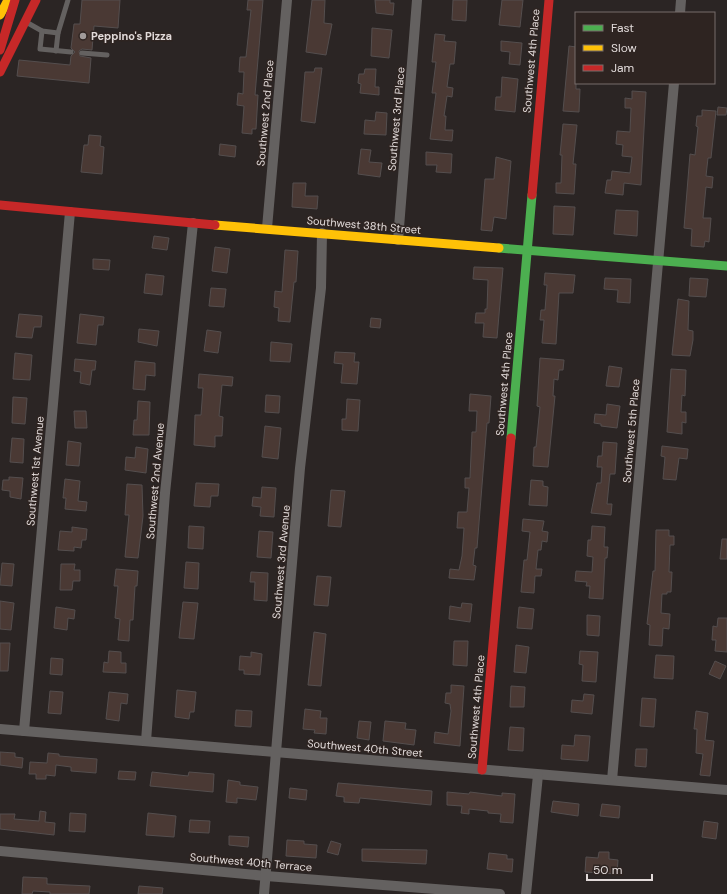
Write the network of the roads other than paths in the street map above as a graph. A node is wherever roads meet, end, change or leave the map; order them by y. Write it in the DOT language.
graph roads {
  1 [pos="8,0"];
  2 [pos="15,0"];
  3 [pos="36,0"];
  4 [pos="68,0"];
  5 [pos="287,0"];
  6 [pos="417,0"];
  7 [pos="549,0"];
  8 [pos="681,0"];
  9 [pos="680,12"];
  10 [pos="0,14"];
  11 [pos="25,22"];
  12 [pos="42,31"];
  13 [pos="58,33"];
  14 [pos="0,50"];
  15 [pos="56,51"];
  16 [pos="71,52"];
  17 [pos="82,53"];
  18 [pos="107,55"];
  19 [pos="0,72"];
  20 [pos="674,84"];
  21 [pos="0,205"];
  22 [pos="70,212"];
  23 [pos="193,223"];
  24 [pos="267,228"];
  25 [pos="322,233"];
  26 [pos="398,240"];
  27 [pos="528,250"];
  28 [pos="658,261"];
  29 [pos="727,266"];
  30 [pos="0,729"];
  31 [pos="24,731"];
  32 [pos="146,741"];
  33 [pos="277,752"];
  34 [pos="482,770"];
  35 [pos="538,774"];
  36 [pos="612,780"];
  37 [pos="727,790"];
  38 [pos="0,851"];
  39 [pos="266,876"];
  40 [pos="264,894"];
  41 [pos="500,894"];
  42 [pos="526,894"];
  1 -- 10 [label="street"];
  2 -- 14 [label="street"];
  3 -- 11 [label="street"];
  4 -- 13 [label="lane"];
  5 -- 24 [label="street, Southwest 2nd Place"];
  6 -- 26 [label="street, Southwest 3rd Place"];
  7 -- 27 [label="street, Southwest 4th Place"];
  8 -- 9 [label="street"];
  11 -- 12 [label="lane"];
  11 -- 19 [label="street"];
  12 -- 13 [label="lane"];
  12 -- 15 [label="lane"];
  13 -- 15 [label="lane"];
  15 -- 16 [label="lane"];
  17 -- 18 [label="lane"];
  20 -- 28 [label="street, Southwest 5th Place"];
  21 -- 22 [label="street, Southwest 38th Street"];
  22 -- 23 [label="street, Southwest 38th Street"];
  22 -- 31 [label="street, Southwest 1st Avenue"];
  23 -- 24 [label="street, Southwest 38th Street"];
  23 -- 32 [label="street, Southwest 2nd Avenue"];
  24 -- 25 [label="street, Southwest 38th Street"];
  25 -- 26 [label="street, Southwest 38th Street"];
  25 -- 33 [label="street, Southwest 3rd Avenue"];
  26 -- 27 [label="street, Southwest 38th Street"];
  27 -- 28 [label="street, Southwest 38th Street"];
  27 -- 34 [label="street, Southwest 4th Place"];
  28 -- 29 [label="street, Southwest 38th Street"];
  28 -- 36 [label="street, Southwest 5th Place"];
  30 -- 31 [label="street, Southwest 40th Street"];
  31 -- 32 [label="street, Southwest 40th Street"];
  32 -- 33 [label="street, Southwest 40th Street"];
  33 -- 34 [label="street, Southwest 40th Street"];
  33 -- 39 [label="street, Southwest 3rd Avenue"];
  34 -- 35 [label="street, Southwest 40th Street"];
  35 -- 36 [label="street, Southwest 40th Street"];
  35 -- 42 [label="street"];
  36 -- 37 [label="street, Southwest 40th Street"];
  38 -- 39 [label="street, Southwest 40th Terrace"];
  39 -- 40 [label="street, Southwest 3rd Avenue"];
  39 -- 41 [label="street, Southwest 40th Terrace"];
}
